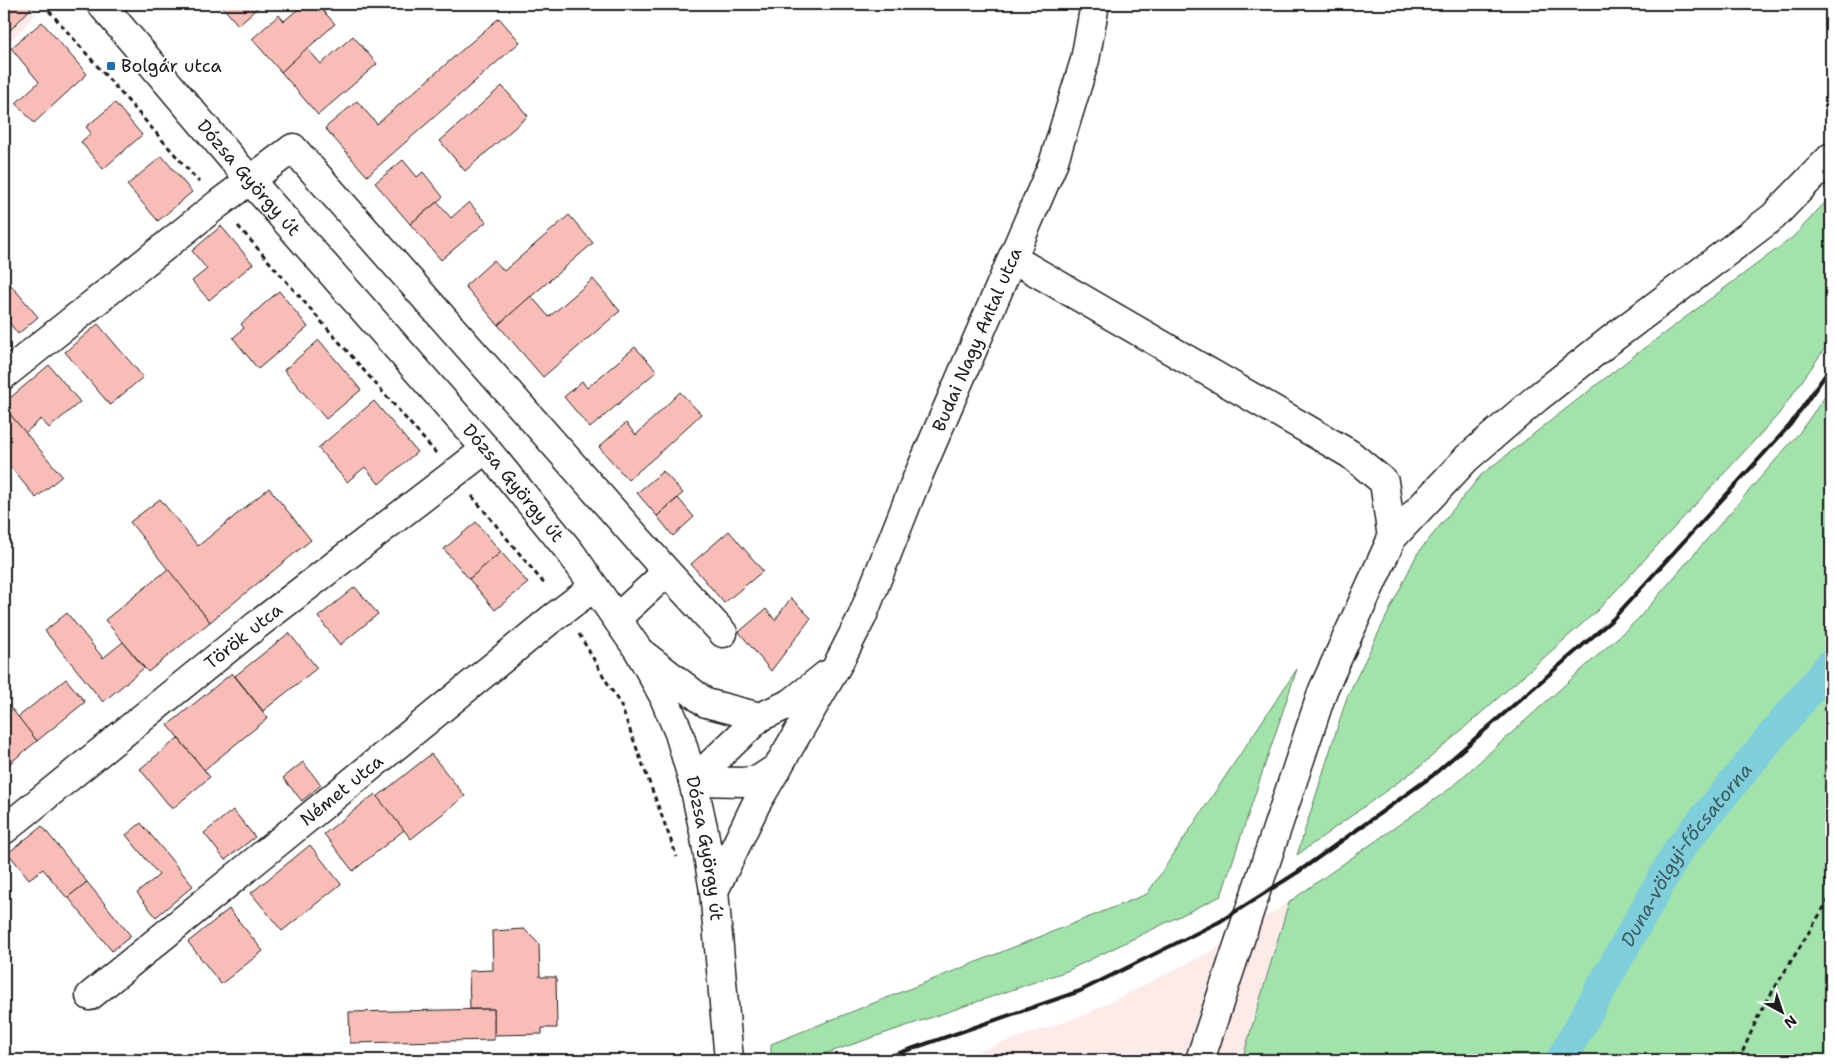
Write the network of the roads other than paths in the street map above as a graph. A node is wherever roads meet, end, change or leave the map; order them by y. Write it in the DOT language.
graph roads {
  1 [pos="101,4"];
  2 [pos="1095,4"];
  3 [pos="1831,157"];
  4 [pos="249,179"];
  5 [pos="1012,258"];
  6 [pos="4,375"];
  7 [pos="486,449"];
  8 [pos="1392,538"];
  9 [pos="667,572"];
  10 [pos="594,586"];
  11 [pos="617,618"];
  12 [pos="723,633"];
  13 [pos="639,651"];
  14 [pos="837,666"];
  15 [pos="760,717"];
  16 [pos="778,767"];
  17 [pos="693,781"];
  18 [pos="4,830"];
  19 [pos="714,891"];
  20 [pos="90,996"];
  21 [pos="729,1060"];
  22 [pos="1200,1060"];
  1 -- 4 [label="street, Dózsa György út"];
  2 -- 5 [label="street, Budai Nagy Antal utca"];
  3 -- 8 [label="street"];
  4 -- 6 [label="street"];
  4 -- 7 [label="street, Dózsa György út"];
  4 -- 9 [label="street"];
  5 -- 8 [label="street"];
  5 -- 14 [label="street, Budai Nagy Antal utca"];
  7 -- 10 [label="street, Dózsa György út"];
  7 -- 18 [label="street, Török utca"];
  8 -- 22 [label="street"];
  9 -- 11 [label="street"];
  9 -- 12 [label="street"];
  10 -- 11 [label="street, Dózsa György út"];
  10 -- 20 [label="street, Német utca"];
  11 -- 13 [label="street, Dózsa György út"];
  13 -- 15 [label="street"];
  13 -- 17 [label="street, Dózsa György út"];
  14 -- 15 [label="street, Budai Nagy Antal utca"];
  14 -- 16 [label="street, Budai Nagy Antal utca"];
  15 -- 17 [label="street, Budai Nagy Antal utca"];
  16 -- 17 [label="street, Budai Nagy Antal utca"];
  16 -- 19 [label="street, Budai Nagy Antal utca"];
  17 -- 19 [label="street, Dózsa György út"];
  19 -- 21 [label="street, Dózsa György út"];
}
